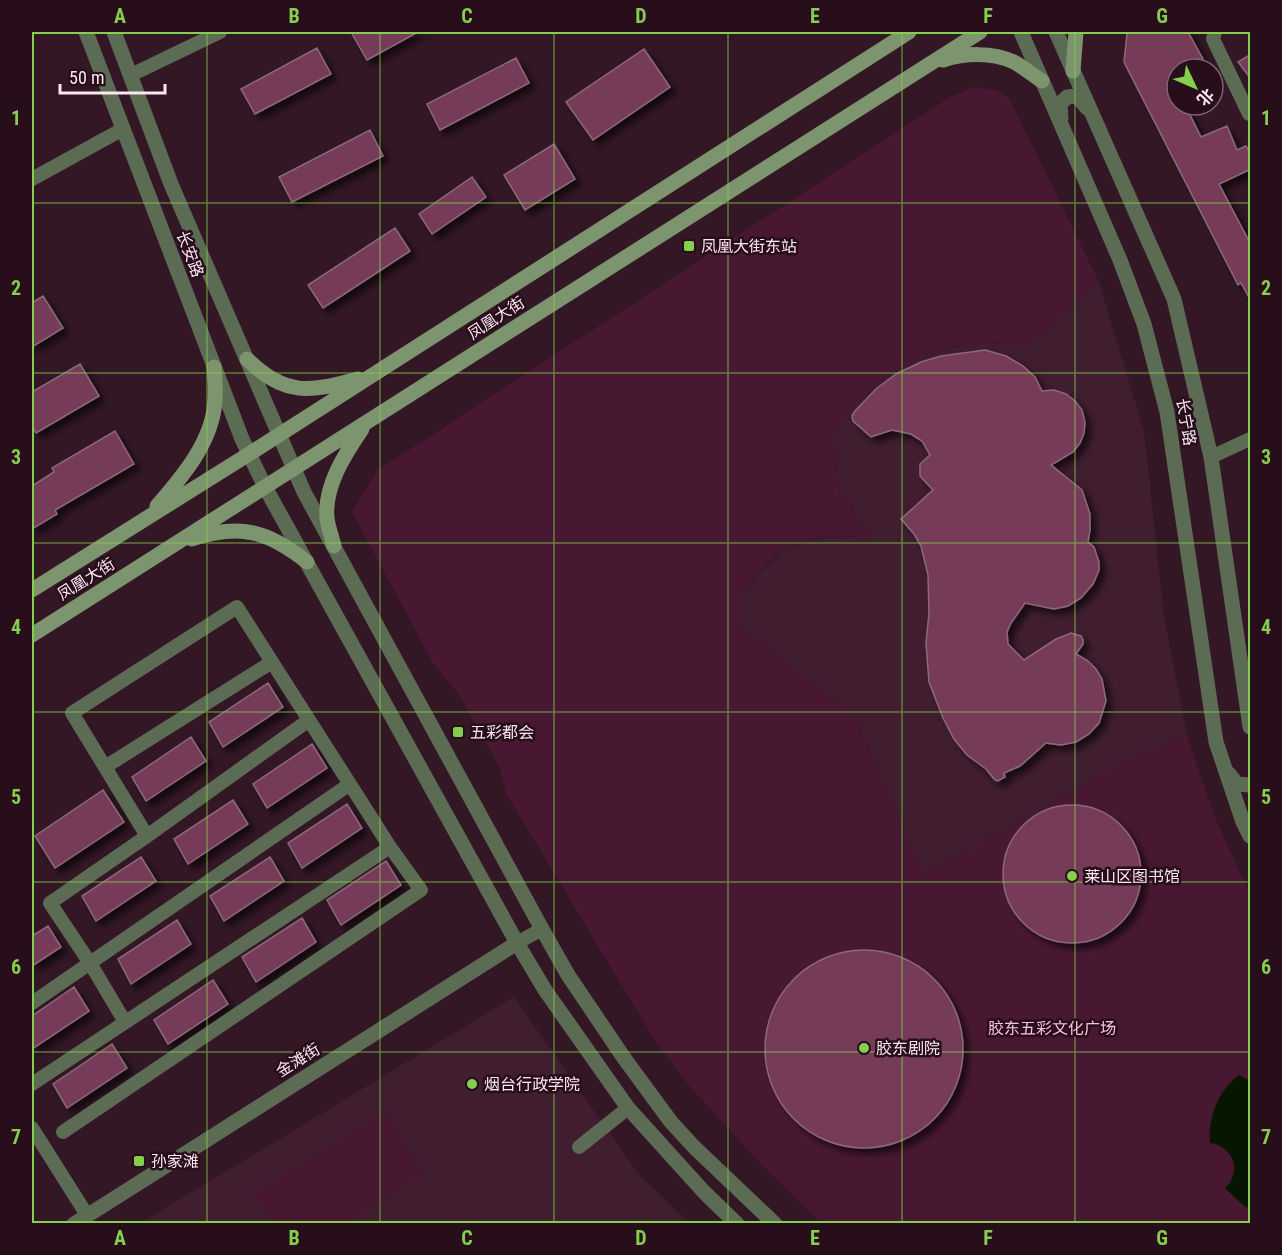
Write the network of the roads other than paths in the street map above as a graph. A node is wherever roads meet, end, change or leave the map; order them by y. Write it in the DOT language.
graph roads {
  1 [pos="86,32"];
  2 [pos="114,32"];
  3 [pos="220,32"];
  4 [pos="909,32"];
  5 [pos="980,32"];
  6 [pos="1021,32"];
  7 [pos="1056,32"];
  8 [pos="1077,32"];
  9 [pos="1215,32"];
  10 [pos="898,37"];
  11 [pos="928,64"];
  12 [pos="1073,71"];
  13 [pos="131,75"];
  14 [pos="1042,81"];
  15 [pos="1092,115"];
  16 [pos="1250,115"];
  17 [pos="123,129"];
  18 [pos="1063,131"];
  19 [pos="32,179"];
  20 [pos="247,359"];
  21 [pos="214,367"];
  22 [pos="372,375"];
  23 [pos="365,423"];
  24 [pos="280,435"];
  25 [pos="1251,440"];
  26 [pos="249,454"];
  27 [pos="1211,457"];
  28 [pos="294,469"];
  29 [pos="266,487"];
  30 [pos="147,518"];
  31 [pos="174,544"];
  32 [pos="334,546"];
  33 [pos="307,562"];
  34 [pos="32,590"];
  35 [pos="32,635"];
  36 [pos="272,662"];
  37 [pos="309,720"];
  38 [pos="1251,727"];
  39 [pos="105,767"];
  40 [pos="1225,769"];
  41 [pos="350,784"];
  42 [pos="1251,785"];
  43 [pos="147,836"];
  44 [pos="1251,836"];
  45 [pos="390,847"];
  46 [pos="542,929"];
  47 [pos="517,943"];
  48 [pos="90,963"];
  49 [pos="32,1003"];
  50 [pos="125,1022"];
  51 [pos="32,1084"];
  52 [pos="628,1108"];
  53 [pos="32,1128"];
  54 [pos="63,1132"];
  55 [pos="579,1147"];
  56 [pos="81,1219"];
  57 [pos="737,1224"];
  58 [pos="775,1224"];
  1 -- 17 [label="street, 长安路"];
  2 -- 13 [label="street, 长安路"];
  3 -- 13 [label="street"];
  4 -- 10 [label="main road, 凤凰大街"];
  5 -- 11 [label="main road, 凤凰大街"];
  6 -- 14 [label="street, 长宁路"];
  7 -- 12 [label="street, 长宁路"];
  8 -- 12 [label="main road"];
  9 -- 16 [label="street"];
  10 -- 22 [label="main road, 凤凰大街"];
  11 -- 14 [label="main road"];
  11 -- 23 [label="main road, 凤凰大街"];
  12 -- 15 [label="street, 长宁路"];
  13 -- 20 [label="street, 长安路"];
  14 -- 18 [label="street, 长宁路"];
  15 -- 18 [label="street"];
  15 -- 27 [label="street, 长宁路"];
  17 -- 19 [label="street"];
  17 -- 21 [label="street, 长安路"];
  18 -- 40 [label="street, 长宁路"];
  20 -- 22 [label="main road"];
  20 -- 24 [label="street, 长安路"];
  21 -- 26 [label="street, 长安路"];
  21 -- 30 [label="main road"];
  22 -- 24 [label="main road, 凤凰大街"];
  23 -- 28 [label="main road, 凤凰大街"];
  23 -- 32 [label="main road"];
  24 -- 26 [label="main road, 凤凰大街"];
  24 -- 28 [label="street, 长安路"];
  25 -- 27 [label="street"];
  26 -- 29 [label="street, 长安路"];
  26 -- 30 [label="main road, 凤凰大街"];
  27 -- 38 [label="street, 长宁路"];
  28 -- 29 [label="main road, 凤凰大街"];
  28 -- 32 [label="street, 长安路"];
  29 -- 31 [label="main road, 凤凰大街"];
  29 -- 33 [label="street, 长安路"];
  30 -- 34 [label="main road, 凤凰大街"];
  31 -- 33 [label="main road"];
  31 -- 35 [label="main road, 凤凰大街"];
  32 -- 46 [label="street, 长安路"];
  33 -- 47 [label="street, 长安路"];
  36 -- 37 [label="street"];
  36 -- 39 [label="street"];
  36 -- 39 [label="street"];
  37 -- 41 [label="street"];
  37 -- 43 [label="street"];
  39 -- 43 [label="street"];
  40 -- 42 [label="street"];
  40 -- 44 [label="street, 长宁路"];
  41 -- 45 [label="street"];
  41 -- 48 [label="street"];
  43 -- 48 [label="street"];
  45 -- 50 [label="street"];
  45 -- 54 [label="street"];
  46 -- 47 [label="street, 金滩街"];
  46 -- 58 [label="street, 长安路"];
  47 -- 52 [label="street, 长安路"];
  47 -- 56 [label="street, 金滩街"];
  48 -- 49 [label="street"];
  48 -- 50 [label="street"];
  50 -- 51 [label="street"];
  52 -- 55 [label="street"];
  52 -- 57 [label="street, 长安路"];
  53 -- 56 [label="street"];
}
